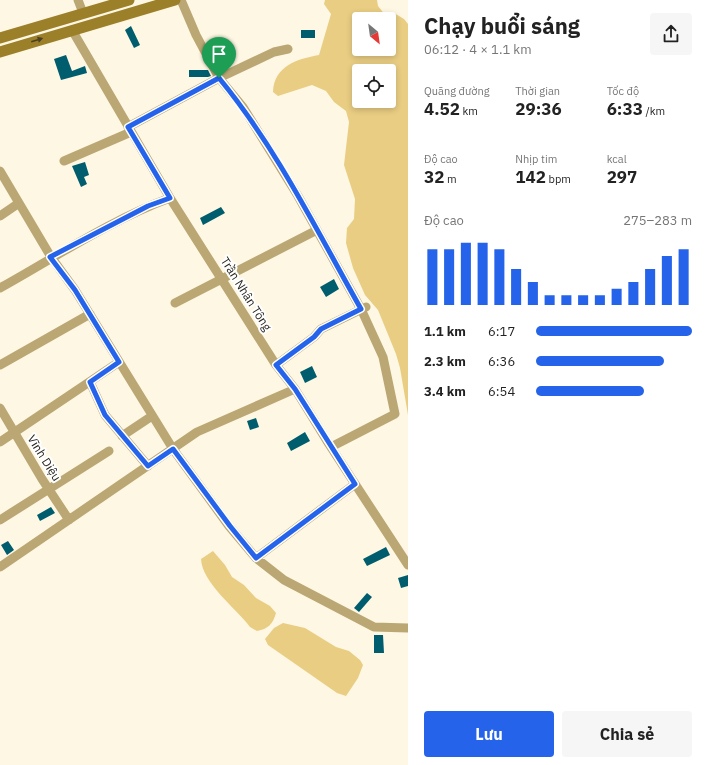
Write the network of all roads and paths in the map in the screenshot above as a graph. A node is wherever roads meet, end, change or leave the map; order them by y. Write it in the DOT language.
graph roads {
  1 [pos="78,0"];
  2 [pos="129,0"];
  3 [pos="175,0"];
  4 [pos="181,0"];
  5 [pos="83,13"];
  6 [pos="61,20"];
  7 [pos="69,31"];
  8 [pos="0,38"];
  9 [pos="288,49"];
  10 [pos="0,52"];
  11 [pos="219,78"];
  12 [pos="130,130"];
  13 [pos="64,161"];
  14 [pos="0,171"];
  15 [pos="170,198"];
  16 [pos="19,204"];
  17 [pos="0,216"];
  18 [pos="317,230"];
  19 [pos="50,257"];
  20 [pos="222,278"];
  21 [pos="0,288"];
  22 [pos="175,303"];
  23 [pos="364,308"];
  24 [pos="90,314"];
  25 [pos="119,362"];
  26 [pos="0,365"];
  27 [pos="276,365"];
  28 [pos="90,382"];
  29 [pos="295,389"];
  30 [pos="0,408"];
  31 [pos="152,416"];
  32 [pos="14,433"];
  33 [pos="122,436"];
  34 [pos="0,442"];
  35 [pos="330,447"];
  36 [pos="173,449"];
  37 [pos="109,451"];
  38 [pos="148,466"];
  39 [pos="355,484"];
  40 [pos="49,490"];
  41 [pos="0,520"];
  42 [pos="69,520"];
  43 [pos="256,558"];
  44 [pos="408,565"];
  45 [pos="0,567"];
  46 [pos="408,628"];
  1 -- 5 [label="street"];
  2 -- 5 [label="main road"];
  3 -- 7 [label="main road"];
  4 -- 11 [label="street"];
  5 -- 6 [label="main road"];
  6 -- 7 [label="main road"];
  6 -- 8 [label="main road"];
  10 -- 7 [label="main road, one-way"];
  7 -- 12 [label="street, Trần Nhân Tông"];
  9 -- 11 [label="street"];
  11 -- 12 [label="street"];
  11 -- 18 [label="street"];
  12 -- 13 [label="street"];
  12 -- 15 [label="street, Trần Nhân Tông"];
  14 -- 16 [label="street"];
  15 -- 19 [label="street"];
  15 -- 20 [label="street, Trần Nhân Tông"];
  16 -- 17 [label="street"];
  16 -- 19 [label="street"];
  18 -- 20 [label="street"];
  18 -- 23 [label="street"];
  19 -- 21 [label="street"];
  19 -- 24 [label="street"];
  20 -- 22 [label="street"];
  20 -- 27 [label="street, Trần Nhân Tông"];
  23 -- 27 [label="street"];
  23 -- 35 [label="street"];
  24 -- 25 [label="street"];
  24 -- 26 [label="street"];
  25 -- 28 [label="street"];
  25 -- 31 [label="street"];
  27 -- 29 [label="street, Trần Nhân Tông"];
  28 -- 32 [label="street"];
  28 -- 33 [label="street"];
  29 -- 35 [label="street, Trần Nhân Tông"];
  29 -- 36 [label="street"];
  30 -- 32 [label="street, Vĩnh Diệu"];
  31 -- 33 [label="street"];
  31 -- 36 [label="street"];
  32 -- 34 [label="street"];
  32 -- 40 [label="street, Vĩnh Diệu"];
  33 -- 38 [label="street"];
  35 -- 39 [label="street, Trần Nhân Tông"];
  36 -- 38 [label="street"];
  36 -- 43 [label="street"];
  37 -- 40 [label="street"];
  38 -- 42 [label="street"];
  39 -- 43 [label="street"];
  39 -- 44 [label="street, Trần Nhân Tông"];
  40 -- 41 [label="street"];
  40 -- 42 [label="street, Vĩnh Diệu"];
  42 -- 45 [label="street"];
  43 -- 46 [label="street"];
}
